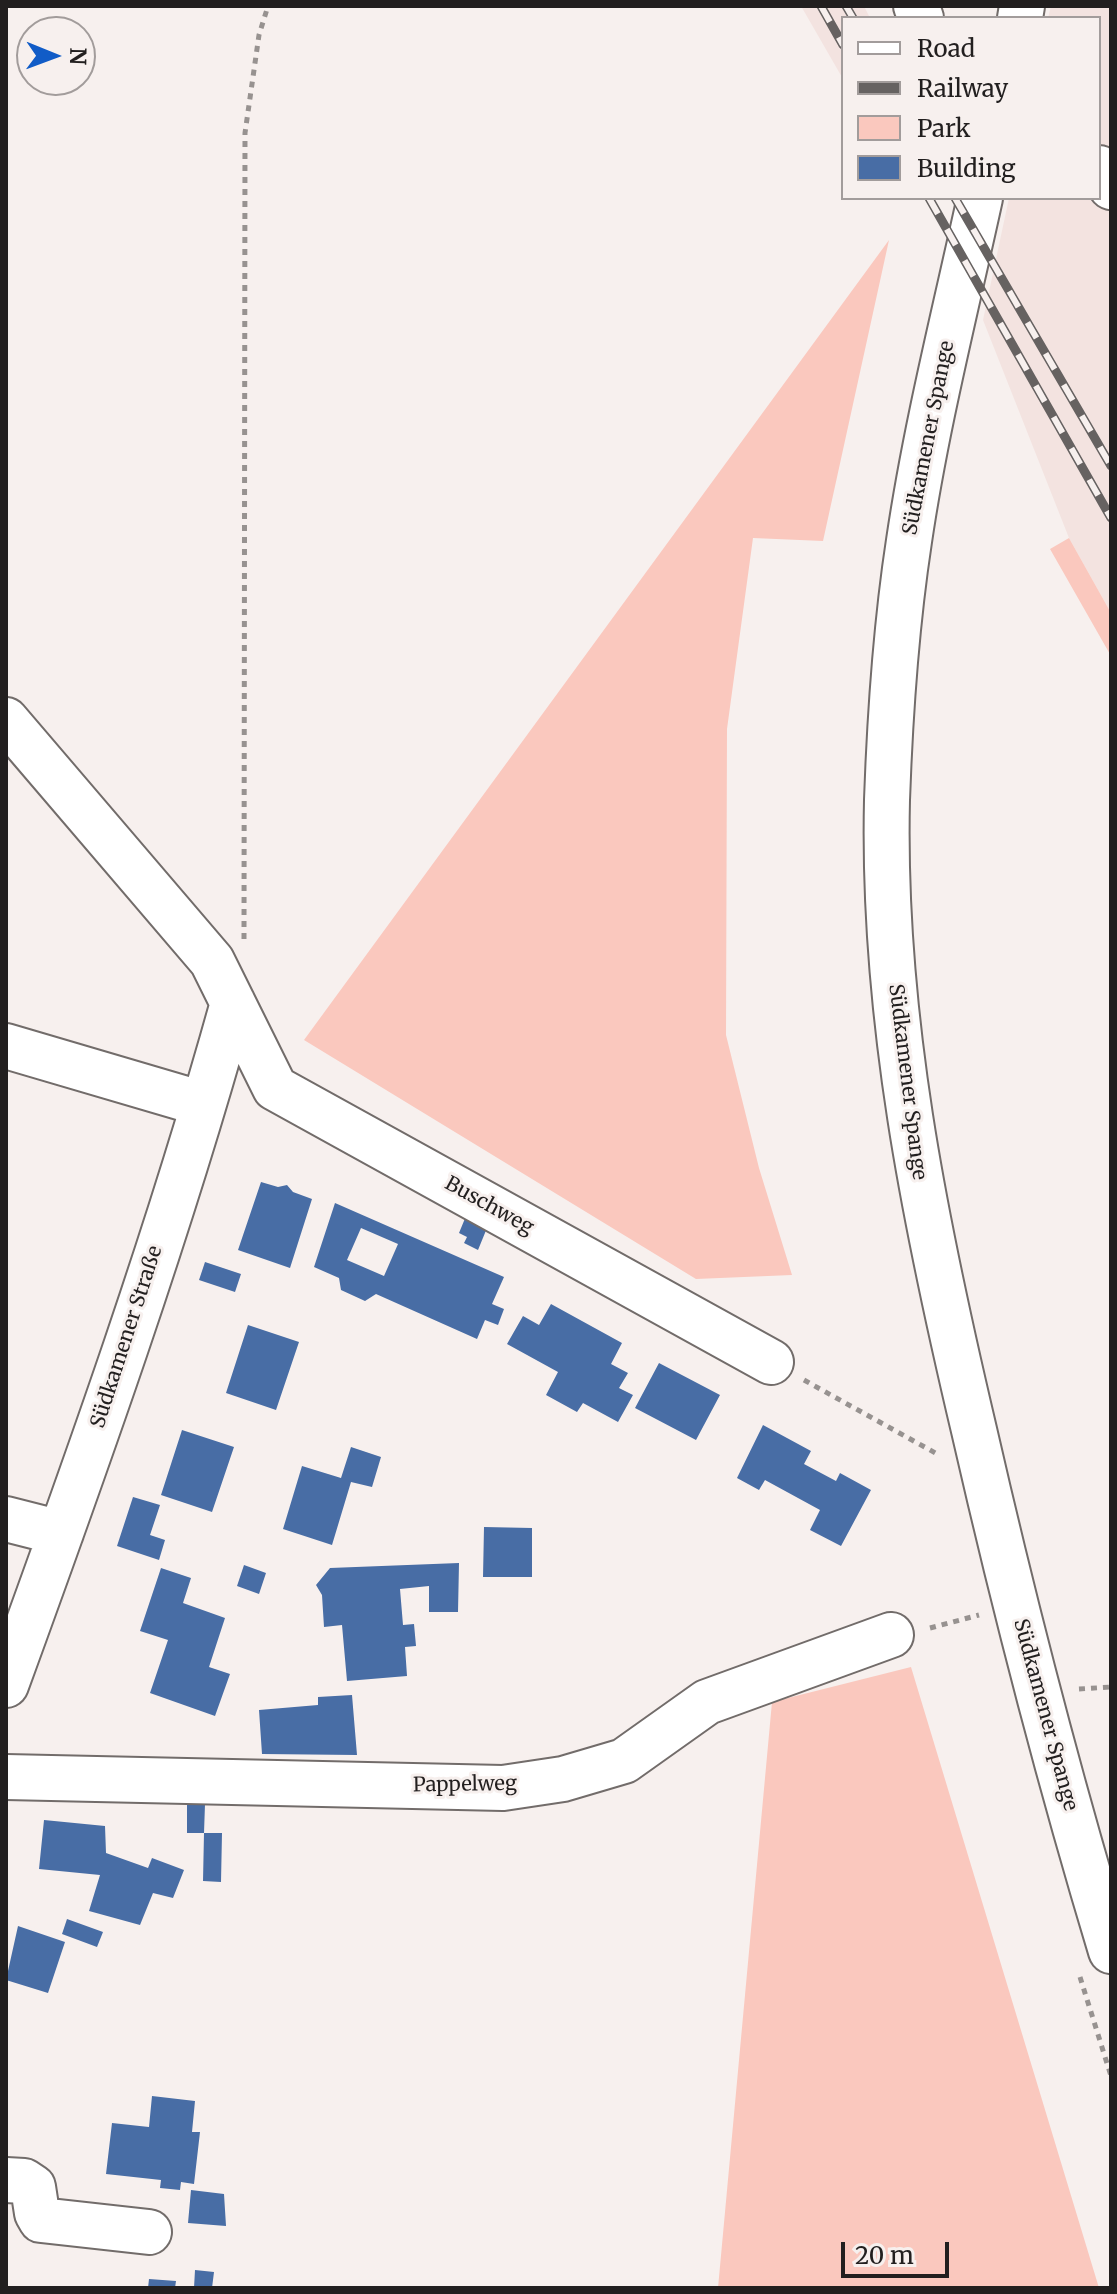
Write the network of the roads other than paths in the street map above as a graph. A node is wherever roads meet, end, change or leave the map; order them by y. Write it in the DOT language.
graph roads {
  1 [pos="980,200"];
  2 [pos="6,720"];
  3 [pos="237,1010"];
  4 [pos="6,1046"];
  5 [pos="203,1104"];
  6 [pos="771,1362"];
  7 [pos="6,1519"];
  8 [pos="61,1533"];
  9 [pos="891,1635"];
  10 [pos="6,1685"];
  11 [pos="6,1777"];
  12 [pos="1111,1951"];
  13 [pos="6,2180"];
  14 [pos="149,2232"];
  1 -- 12 [label="street, Südkamener Spange"];
  2 -- 3 [label="street, Buschweg"];
  3 -- 5 [label="street, Südkamener Straße"];
  3 -- 6 [label="street, Buschweg"];
  4 -- 5 [label="street"];
  5 -- 8 [label="street, Südkamener Straße"];
  7 -- 8 [label="street"];
  8 -- 10 [label="street, Südkamener Straße"];
  9 -- 11 [label="street, Pappelweg"];
  13 -- 14 [label="street"];
}
